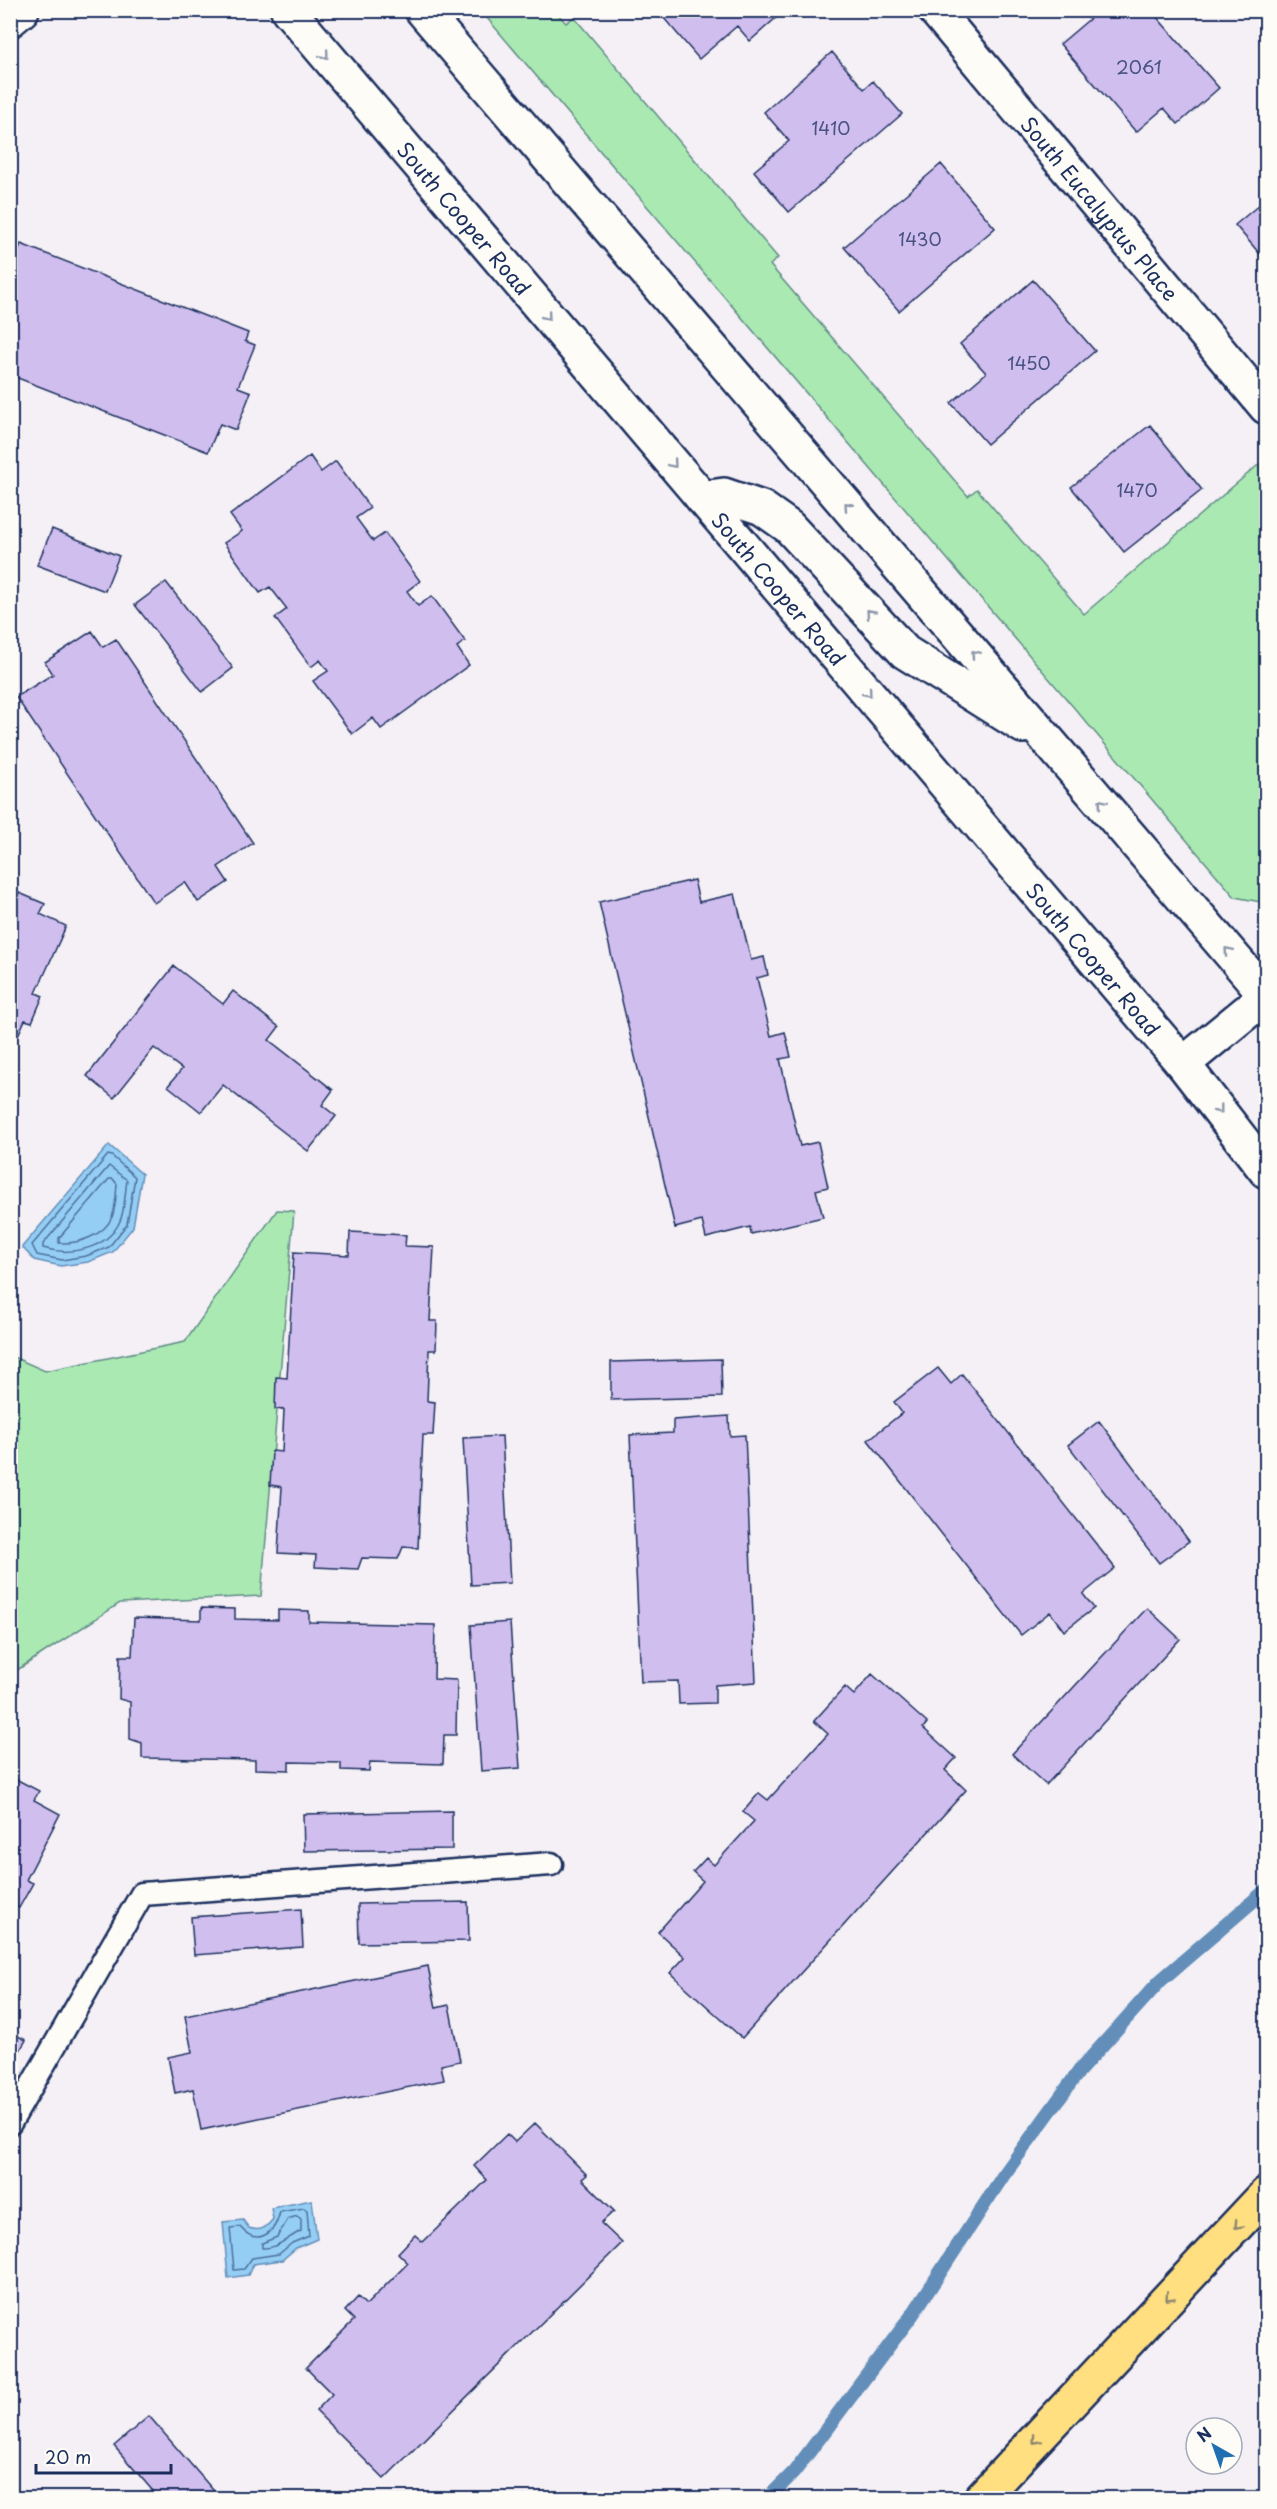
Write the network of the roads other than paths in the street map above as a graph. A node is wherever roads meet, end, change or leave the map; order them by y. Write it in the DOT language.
graph roads {
  1 [pos="22,10"];
  2 [pos="288,10"];
  3 [pos="422,10"];
  4 [pos="942,13"];
  5 [pos="10,20"];
  6 [pos="1266,407"];
  7 [pos="702,498"];
  8 [pos="1052,745"];
  9 [pos="1266,996"];
  10 [pos="1184,1064"];
  11 [pos="1266,1171"];
  12 [pos="551,1864"];
  13 [pos="10,2123"];
  14 [pos="1266,2194"];
  15 [pos="981,2499"];
  1 -- 5 [label="main road"];
  2 -- 7 [label="main road, South Cooper Road, one-way"];
  8 -- 3 [label="main road, one-way"];
  4 -- 6 [label="main road, South Eucalyptus Place"];
  8 -- 7 [label="main road, one-way"];
  7 -- 10 [label="main road, South Cooper Road, one-way"];
  9 -- 8 [label="main road, one-way"];
  9 -- 10 [label="main road"];
  10 -- 11 [label="main road, South Cooper Road, one-way"];
  12 -- 13 [label="lane"];
  14 -- 15 [label="highway, one-way"];
}
